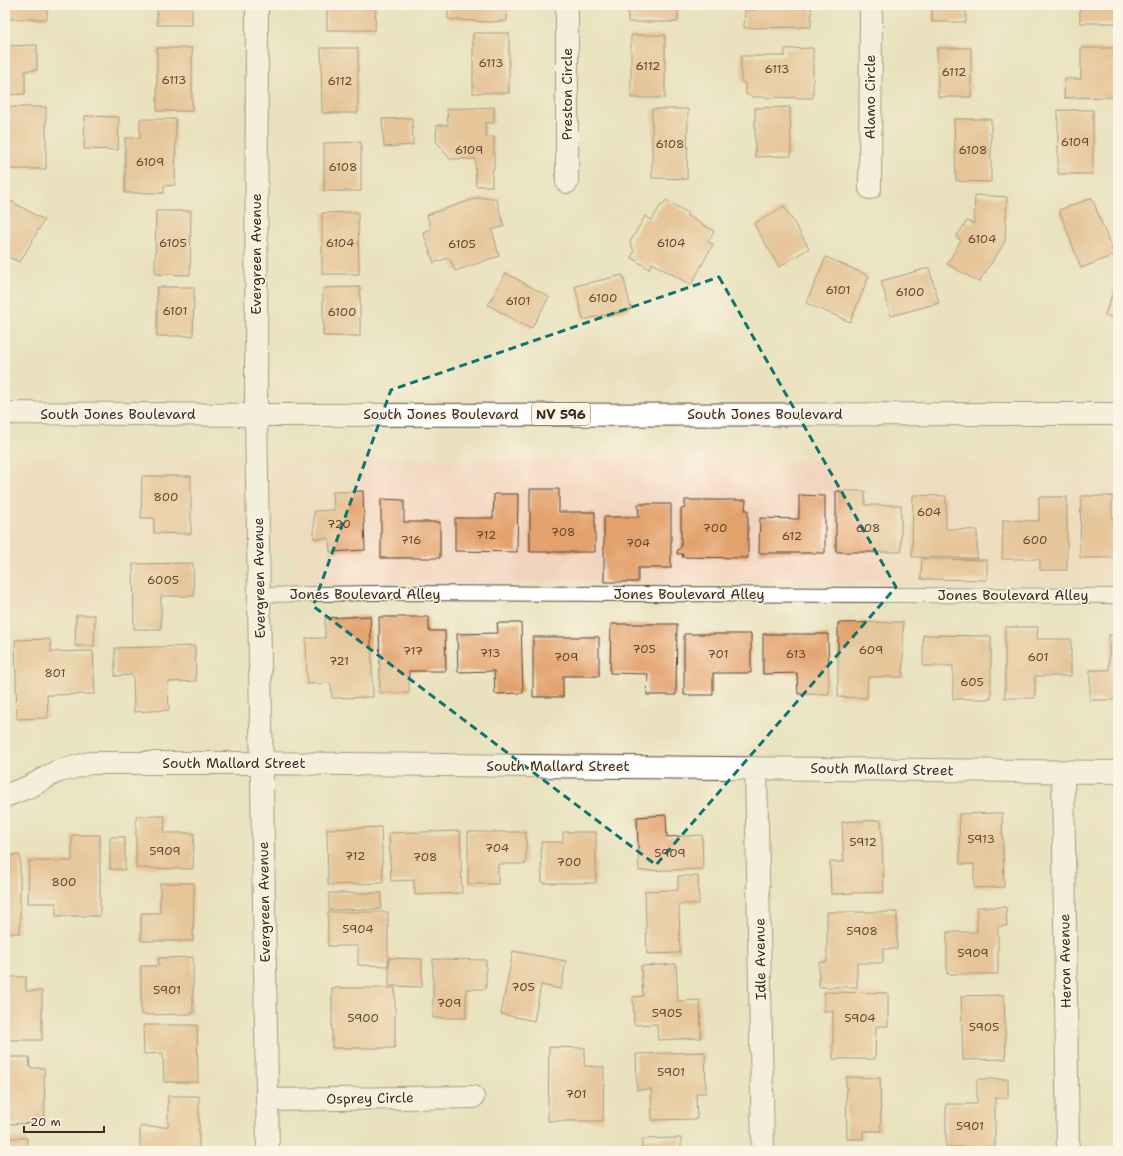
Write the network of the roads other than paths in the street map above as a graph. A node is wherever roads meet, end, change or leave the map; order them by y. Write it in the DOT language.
graph roads {
  1 [pos="257,5"];
  2 [pos="567,5"];
  3 [pos="870,5"];
  4 [pos="566,182"];
  5 [pos="870,188"];
  6 [pos="5,413"];
  7 [pos="1118,414"];
  8 [pos="256,415"];
  9 [pos="260,595"];
  10 [pos="1118,596"];
  11 [pos="261,763"];
  12 [pos="756,768"];
  13 [pos="1063,772"];
  14 [pos="1118,772"];
  15 [pos="5,796"];
  16 [pos="473,1097"];
  17 [pos="267,1100"];
  18 [pos="268,1151"];
  19 [pos="763,1151"];
  20 [pos="1068,1151"];
  1 -- 8 [label="street, Evergreen Avenue"];
  2 -- 4 [label="street, Preston Circle"];
  3 -- 5 [label="street, Alamo Circle"];
  6 -- 8 [label="street, South Jones Boulevard / NV 596"];
  7 -- 8 [label="street, South Jones Boulevard / NV 596"];
  8 -- 9 [label="street, Evergreen Avenue"];
  9 -- 10 [label="lane, Jones Boulevard Alley"];
  9 -- 11 [label="street, Evergreen Avenue"];
  11 -- 12 [label="street, South Mallard Street"];
  11 -- 15 [label="street, South Mallard Street"];
  11 -- 17 [label="street, Evergreen Avenue"];
  12 -- 13 [label="street, South Mallard Street"];
  12 -- 19 [label="street, Idle Avenue"];
  13 -- 14 [label="street, South Mallard Street"];
  13 -- 20 [label="street, Heron Avenue"];
  16 -- 17 [label="street, Osprey Circle"];
  17 -- 18 [label="street, Evergreen Avenue"];
}
